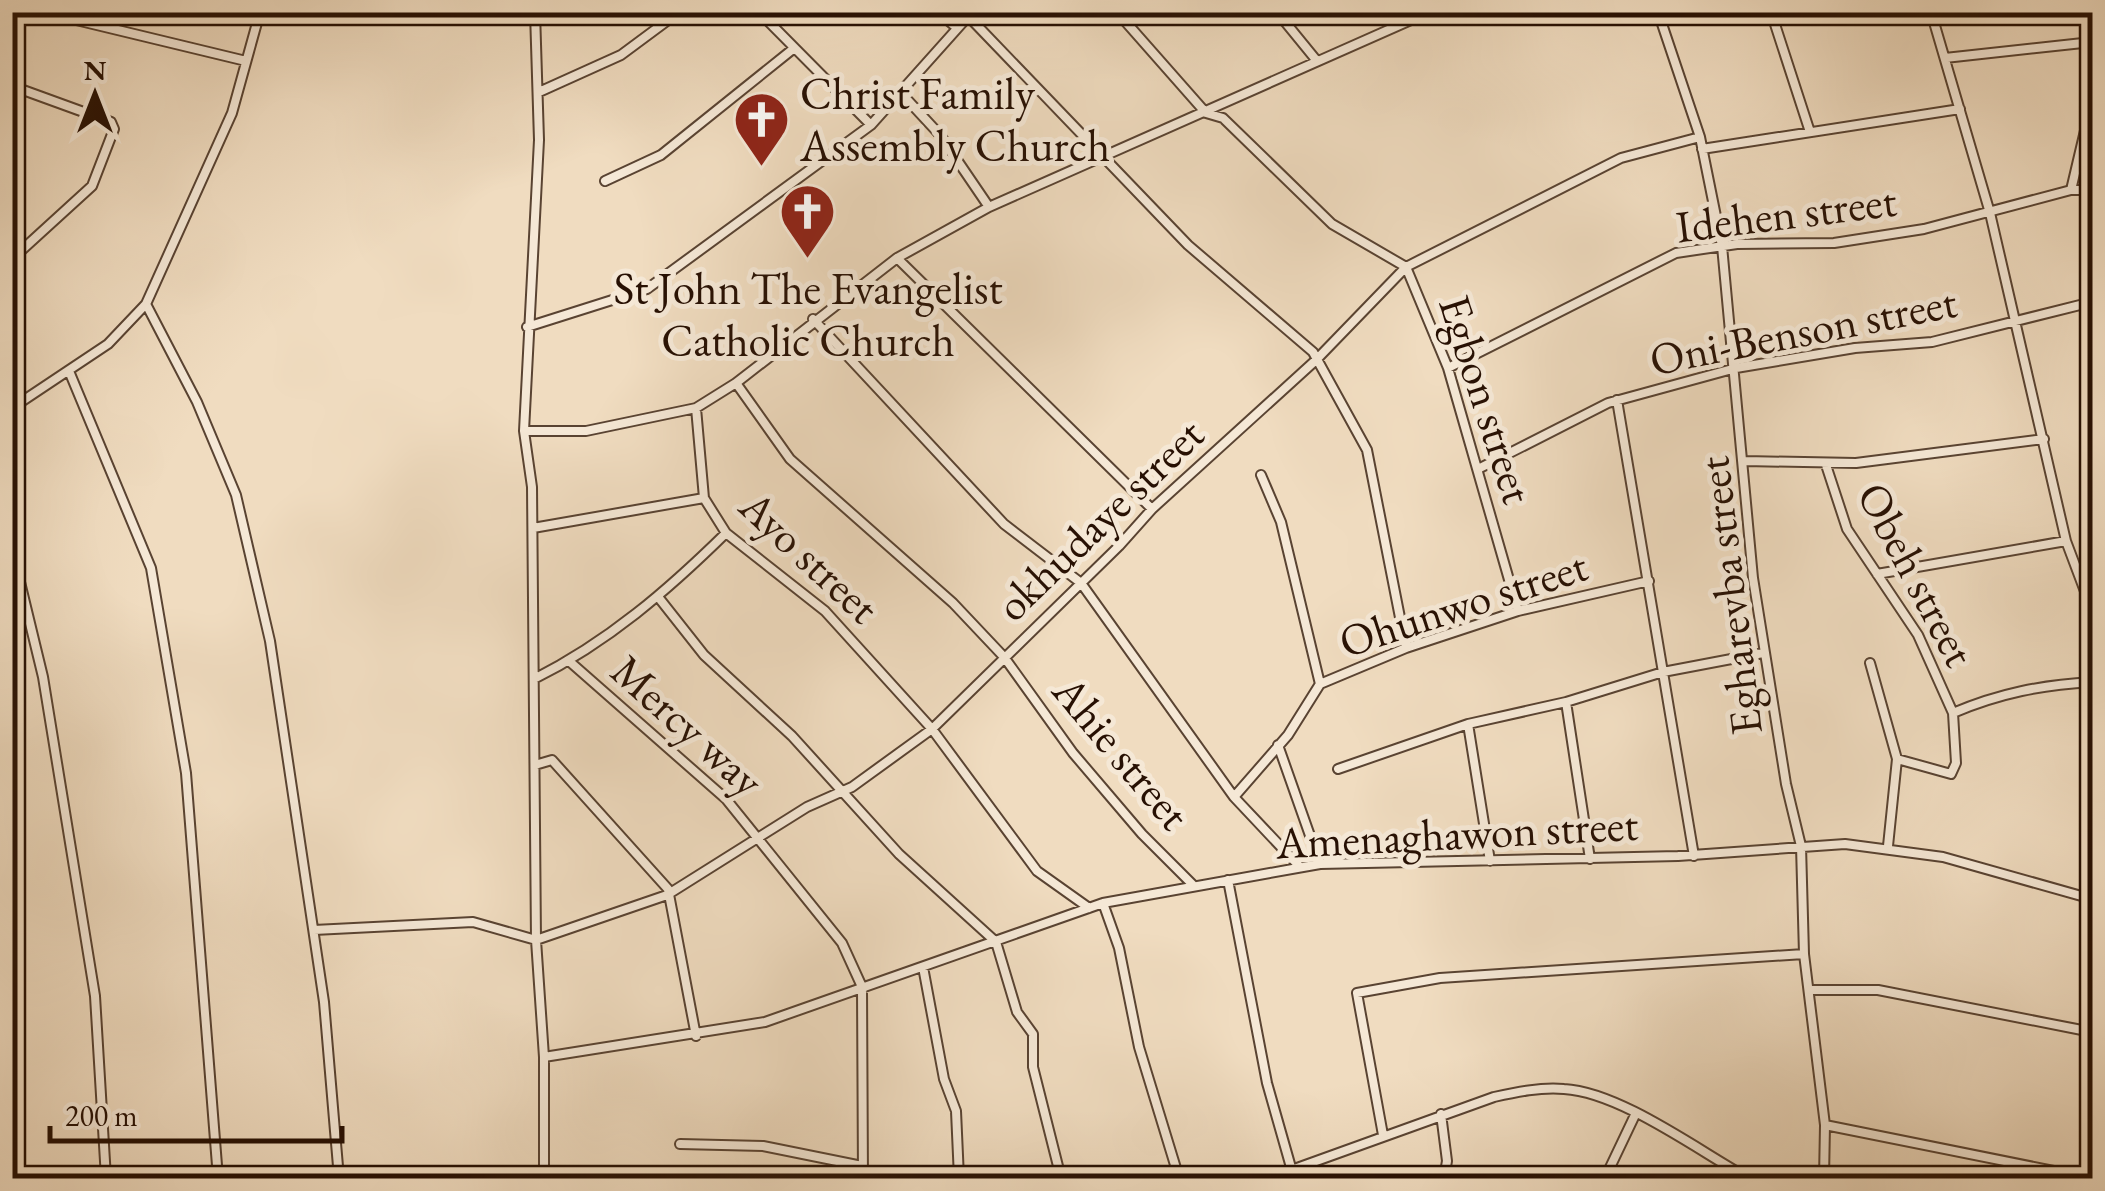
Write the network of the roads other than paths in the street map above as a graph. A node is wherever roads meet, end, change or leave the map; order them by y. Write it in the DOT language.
graph roads {
  1 [pos="20,12"];
  2 [pos="42,12"];
  3 [pos="260,12"];
  4 [pos="338,12"];
  5 [pos="351,12"];
  6 [pos="535,12"];
  7 [pos="679,12"];
  8 [pos="758,12"];
  9 [pos="938,12"];
  10 [pos="1117,12"];
  11 [pos="1277,12"];
  12 [pos="1429,12"];
  13 [pos="1658,12"];
  14 [pos="1772,12"];
  15 [pos="1931,12"];
  16 [pos="970,14"];
  17 [pos="1415,16"];
  18 [pos="956,28"];
  19 [pos="12,42"];
  20 [pos="2092,42"];
  21 [pos="793,50"];
  22 [pos="1945,58"];
  23 [pos="246,61"];
  24 [pos="1317,61"];
  25 [pos="12,86"];
  26 [pos="540,92"];
  27 [pos="902,94"];
  28 [pos="2092,101"];
  29 [pos="1960,109"];
  30 [pos="1206,113"];
  31 [pos="870,125"];
  32 [pos="1810,132"];
  33 [pos="1700,137"];
  34 [pos="1702,148"];
  35 [pos="1102,158"];
  36 [pos="605,181"];
  37 [pos="2071,190"];
  38 [pos="2092,190"];
  39 [pos="989,207"];
  40 [pos="1990,213"];
  41 [pos="1722,246"];
  42 [pos="897,258"];
  43 [pos="12,259"];
  44 [pos="1406,267"];
  45 [pos="2092,302"];
  46 [pos="146,304"];
  47 [pos="813,319"];
  48 [pos="2014,320"];
  49 [pos="527,327"];
  50 [pos="1316,360"];
  51 [pos="1448,368"];
  52 [pos="1736,368"];
  53 [pos="69,371"];
  54 [pos="736,383"];
  55 [pos="1617,400"];
  56 [pos="12,408"];
  57 [pos="696,408"];
  58 [pos="524,431"];
  59 [pos="2044,439"];
  60 [pos="1745,461"];
  61 [pos="1826,464"];
  62 [pos="1480,468"];
  63 [pos="1262,475"];
  64 [pos="704,498"];
  65 [pos="1152,509"];
  66 [pos="533,528"];
  67 [pos="726,532"];
  68 [pos="2066,541"];
  69 [pos="12,550"];
  70 [pos="1877,574"];
  71 [pos="1649,581"];
  72 [pos="1081,583"];
  73 [pos="659,598"];
  74 [pos="2092,610"];
  75 [pos="1518,611"];
  76 [pos="1406,648"];
  77 [pos="1763,654"];
  78 [pos="1004,657"];
  79 [pos="570,662"];
  80 [pos="1870,663"];
  81 [pos="1663,672"];
  82 [pos="534,679"];
  83 [pos="2092,682"];
  84 [pos="1320,684"];
  85 [pos="1566,702"];
  86 [pos="1954,714"];
  87 [pos="1468,724"];
  88 [pos="932,729"];
  89 [pos="1278,745"];
  90 [pos="1897,759"];
  91 [pos="535,765"];
  92 [pos="1338,769"];
  93 [pos="838,792"];
  94 [pos="1234,797"];
  95 [pos="761,838"];
  96 [pos="1801,846"];
  97 [pos="1888,846"];
  98 [pos="1694,856"];
  99 [pos="1590,858"];
  100 [pos="1490,861"];
  101 [pos="1320,864"];
  102 [pos="1300,867"];
  103 [pos="1228,880"];
  104 [pos="1193,884"];
  105 [pos="667,895"];
  106 [pos="2092,900"];
  107 [pos="1103,904"];
  108 [pos="1089,908"];
  109 [pos="314,930"];
  110 [pos="536,940"];
  111 [pos="996,942"];
  112 [pos="1804,954"];
  113 [pos="923,966"];
  114 [pos="863,989"];
  115 [pos="1809,990"];
  116 [pos="2092,1032"];
  117 [pos="696,1036"];
  118 [pos="544,1057"];
  119 [pos="1441,1114"];
  120 [pos="1635,1115"];
  121 [pos="1825,1125"];
  122 [pos="1383,1135"];
  123 [pos="680,1144"];
  124 [pos="862,1166"];
  125 [pos="1294,1174"];
  126 [pos="106,1178"];
  127 [pos="218,1178"];
  128 [pos="339,1178"];
  129 [pos="544,1178"];
  130 [pos="863,1178"];
  131 [pos="959,1178"];
  132 [pos="1061,1178"];
  133 [pos="1179,1178"];
  134 [pos="1270,1178"];
  135 [pos="1444,1178"];
  136 [pos="1605,1178"];
  137 [pos="1748,1178"];
  138 [pos="1824,1178"];
  139 [pos="2089,1178"];
  1 -- 19 [label="street"];
  2 -- 23 [label="street"];
  3 -- 23 [label="street"];
  4 -- 5 [label="street"];
  6 -- 26 [label="street"];
  7 -- 26 [label="street"];
  8 -- 21 [label="street"];
  9 -- 18 [label="street"];
  10 -- 30 [label="street"];
  11 -- 24 [label="street"];
  12 -- 17 [label="street"];
  13 -- 33 [label="street, Egharevba street"];
  14 -- 32 [label="street"];
  15 -- 22 [label="street"];
  16 -- 18 [label="street"];
  16 -- 35 [label="street"];
  17 -- 24 [label="street"];
  18 -- 27 [label="street"];
  20 -- 22 [label="street"];
  21 -- 31 [label="street"];
  21 -- 36 [label="street"];
  22 -- 29 [label="street"];
  23 -- 46 [label="street"];
  24 -- 30 [label="street"];
  25 -- 43 [label="street"];
  26 -- 49 [label="street"];
  27 -- 31 [label="street"];
  27 -- 39 [label="street"];
  28 -- 37 [label="street"];
  29 -- 32 [label="street"];
  29 -- 40 [label="street"];
  30 -- 35 [label="street"];
  30 -- 44 [label="street"];
  31 -- 49 [label="street"];
  32 -- 34 [label="street"];
  33 -- 34 [label="street, Egharevba street"];
  33 -- 44 [label="street, okhudaye street"];
  34 -- 41 [label="street, Egharevba street"];
  35 -- 39 [label="street"];
  35 -- 50 [label="street"];
  37 -- 38 [label="street, Idehen street"];
  37 -- 40 [label="street, Idehen street"];
  39 -- 42 [label="street"];
  40 -- 41 [label="street, Idehen street"];
  40 -- 48 [label="street"];
  41 -- 51 [label="street, Idehen street"];
  41 -- 52 [label="street, Egharevba street"];
  42 -- 47 [label="street"];
  42 -- 65 [label="street"];
  44 -- 50 [label="street, okhudaye street"];
  44 -- 51 [label="street, Egbon street"];
  45 -- 48 [label="street, Oni-Benson street"];
  46 -- 53 [label="street"];
  46 -- 109 [label="street"];
  47 -- 54 [label="street"];
  47 -- 72 [label="street"];
  48 -- 52 [label="street, Oni-Benson street"];
  48 -- 59 [label="street"];
  49 -- 58 [label="street"];
  50 -- 65 [label="street, okhudaye street"];
  50 -- 76 [label="street"];
  51 -- 62 [label="street, Egbon street"];
  52 -- 55 [label="street, Oni-Benson street"];
  52 -- 60 [label="street, Egharevba street"];
  53 -- 56 [label="street"];
  53 -- 127 [label="street"];
  54 -- 57 [label="street"];
  54 -- 78 [label="street, Ahie street"];
  55 -- 62 [label="street, Oni-Benson street"];
  55 -- 71 [label="street"];
  57 -- 58 [label="street"];
  57 -- 64 [label="street, Ayo street"];
  58 -- 66 [label="street"];
  59 -- 61 [label="street"];
  59 -- 68 [label="street"];
  60 -- 61 [label="street"];
  60 -- 77 [label="street, Egharevba street"];
  61 -- 70 [label="street, Obeh street"];
  62 -- 75 [label="street, Egbon street"];
  63 -- 84 [label="street"];
  64 -- 66 [label="street"];
  64 -- 67 [label="street, Ayo street"];
  65 -- 72 [label="street, okhudaye street"];
  66 -- 82 [label="street"];
  67 -- 73 [label="street"];
  67 -- 88 [label="street, Ayo street"];
  68 -- 70 [label="street"];
  68 -- 74 [label="street"];
  69 -- 126 [label="street"];
  70 -- 86 [label="street, Obeh street"];
  71 -- 75 [label="street, Ohunwo street"];
  71 -- 81 [label="street"];
  72 -- 78 [label="street, okhudaye street"];
  72 -- 94 [label="street"];
  73 -- 79 [label="street"];
  73 -- 93 [label="street"];
  75 -- 76 [label="street, Ohunwo street"];
  76 -- 84 [label="street, Ohunwo street"];
  77 -- 81 [label="street"];
  77 -- 96 [label="street, Egharevba street"];
  78 -- 88 [label="street, okhudaye street"];
  78 -- 104 [label="street, Ahie street"];
  79 -- 82 [label="street"];
  79 -- 95 [label="street, Mercy way"];
  80 -- 90 [label="street"];
  81 -- 85 [label="street"];
  81 -- 98 [label="street"];
  82 -- 91 [label="street"];
  83 -- 86 [label="street, Obeh street"];
  84 -- 89 [label="street, Ohunwo street"];
  85 -- 87 [label="street"];
  85 -- 99 [label="street"];
  86 -- 90 [label="street, Obeh street"];
  87 -- 92 [label="street"];
  87 -- 100 [label="street"];
  88 -- 93 [label="street, okhudaye street"];
  88 -- 108 [label="street, Ayo street"];
  89 -- 94 [label="street, Ohunwo street"];
  89 -- 101 [label="street"];
  90 -- 97 [label="street"];
  91 -- 105 [label="street"];
  91 -- 110 [label="street"];
  93 -- 95 [label="street, okhudaye street"];
  93 -- 111 [label="street"];
  94 -- 102 [label="street"];
  95 -- 105 [label="street, okhudaye street"];
  95 -- 114 [label="street, Mercy way"];
  96 -- 97 [label="street, Amenaghawon street"];
  96 -- 98 [label="street, Amenaghawon street"];
  96 -- 112 [label="street, Egharevba street"];
  97 -- 106 [label="street, Amenaghawon street"];
  98 -- 99 [label="street, Amenaghawon street"];
  99 -- 100 [label="street, Amenaghawon street"];
  100 -- 101 [label="street, Amenaghawon street"];
  101 -- 102 [label="street, Amenaghawon street"];
  102 -- 103 [label="street, Amenaghawon street"];
  103 -- 104 [label="street, Amenaghawon street"];
  103 -- 125 [label="street"];
  104 -- 107 [label="street, Amenaghawon street"];
  105 -- 110 [label="street, okhudaye street"];
  105 -- 117 [label="street"];
  107 -- 108 [label="street, Amenaghawon street"];
  107 -- 133 [label="street"];
  108 -- 111 [label="street, Amenaghawon street"];
  109 -- 110 [label="street"];
  109 -- 128 [label="street"];
  110 -- 118 [label="street"];
  111 -- 113 [label="street, Amenaghawon street"];
  111 -- 132 [label="street"];
  112 -- 115 [label="street, Egharevba street"];
  112 -- 122 [label="street"];
  113 -- 114 [label="street, Amenaghawon street"];
  113 -- 131 [label="street"];
  114 -- 117 [label="street, Amenaghawon street"];
  114 -- 124 [label="street"];
  115 -- 116 [label="street"];
  115 -- 121 [label="street, Egharevba street"];
  117 -- 118 [label="street, Amenaghawon street"];
  118 -- 129 [label="street"];
  119 -- 120 [label="street"];
  119 -- 122 [label="street"];
  119 -- 135 [label="street"];
  120 -- 136 [label="street"];
  120 -- 137 [label="street"];
  121 -- 138 [label="street, Egharevba street"];
  121 -- 139 [label="street"];
  122 -- 125 [label="street"];
  123 -- 124 [label="street"];
  124 -- 130 [label="street"];
  125 -- 134 [label="street"];
}
